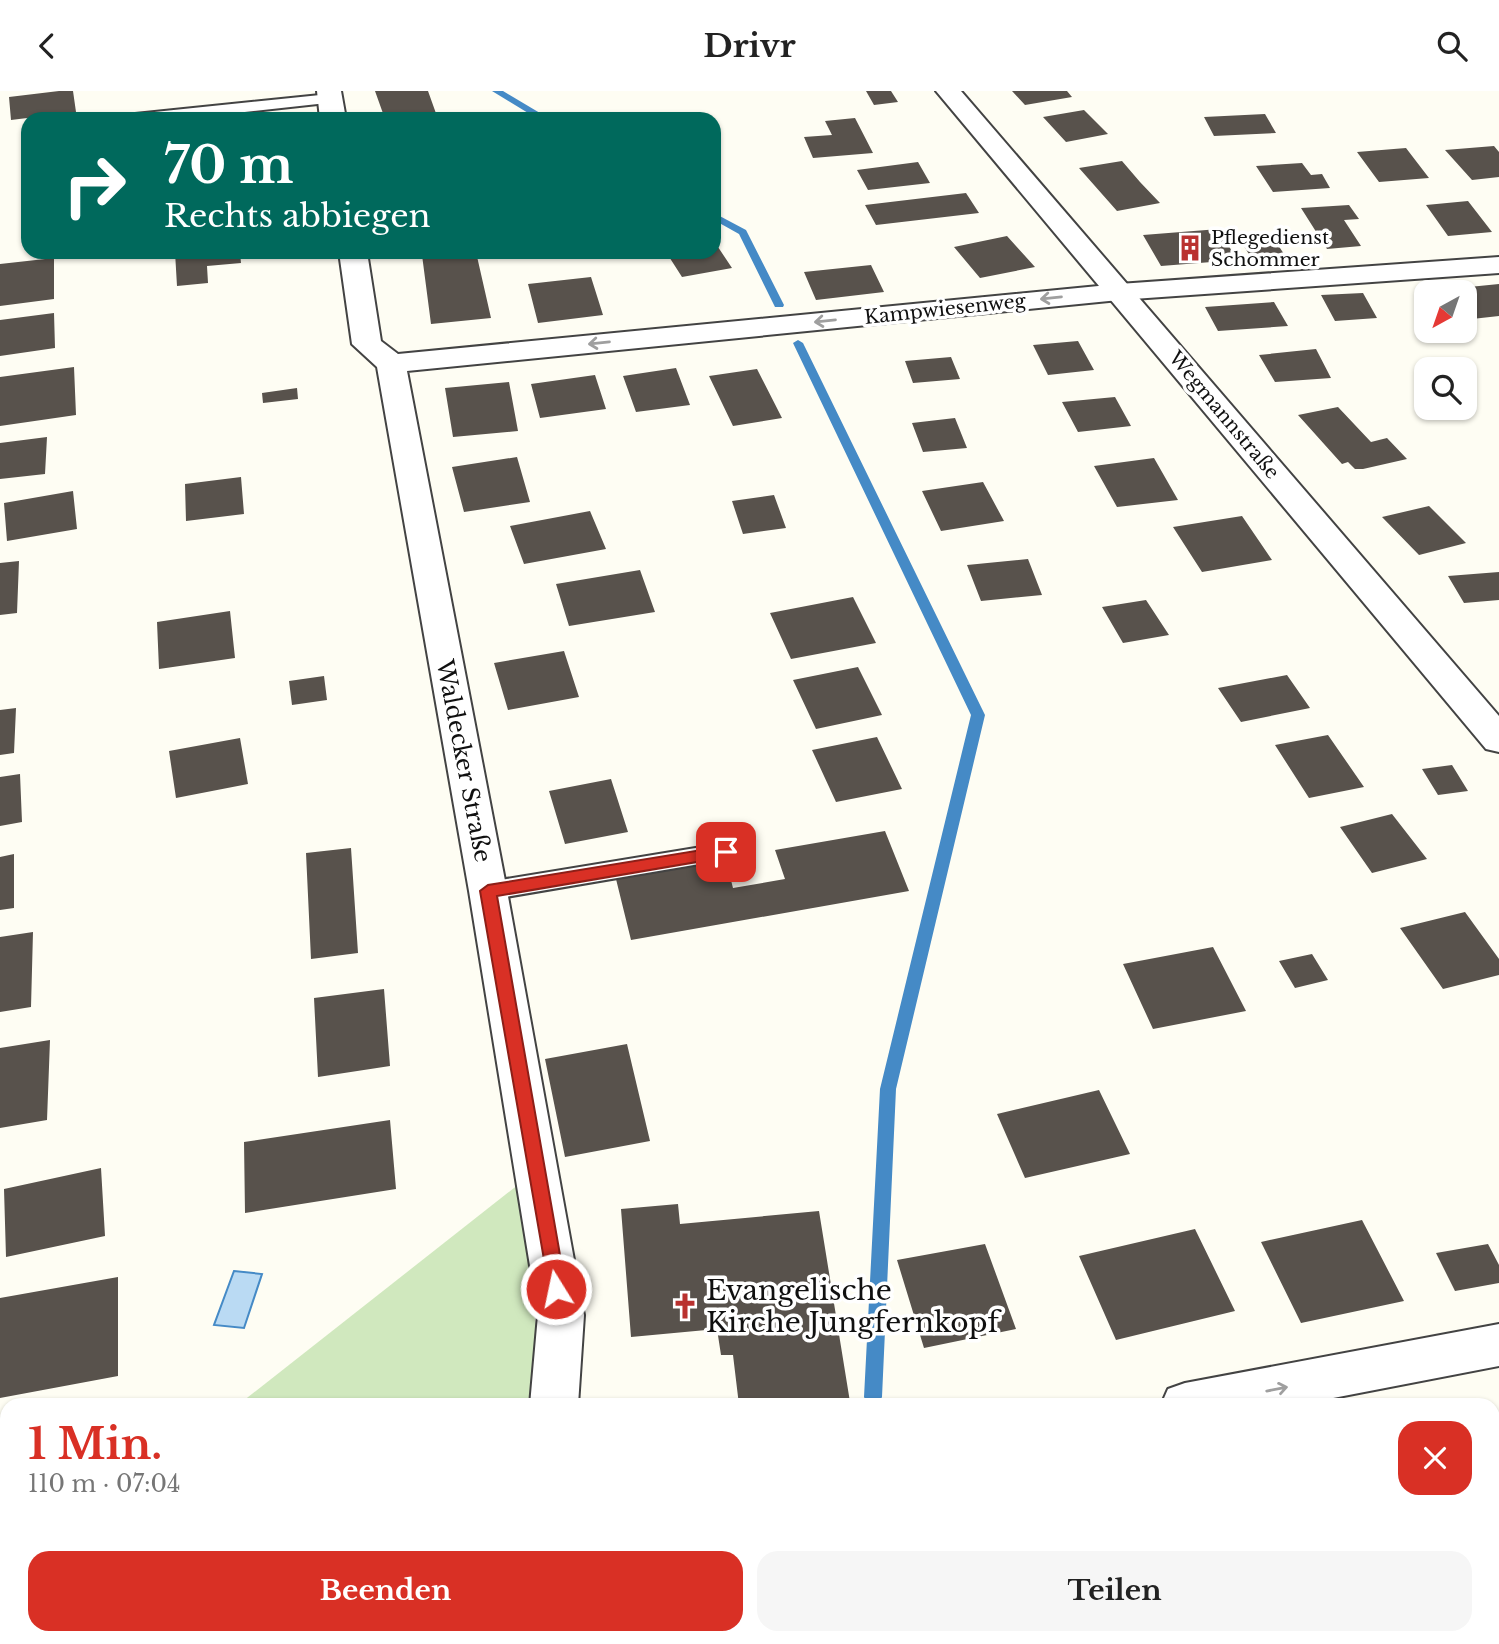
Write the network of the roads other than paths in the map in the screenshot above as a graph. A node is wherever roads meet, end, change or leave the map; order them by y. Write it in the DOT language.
graph roads {
  1 [pos="948,91"];
  2 [pos="331,103"];
  3 [pos="221,112"];
  4 [pos="354,259"];
  5 [pos="1499,265"];
  6 [pos="1119,292"];
  7 [pos="391,364"];
  8 [pos="1499,740"];
  9 [pos="726,852"];
  10 [pos="488,891"];
  11 [pos="1499,1345"];
  12 [pos="555,1398"];
  13 [pos="1222,1398"];
  1 -- 6 [label="street, Wegmannstraße"];
  2 -- 3 [label="lane"];
  4 -- 7 [label="street"];
  5 -- 6 [label="street, Kampwiesenweg"];
  6 -- 7 [label="street, Kampwiesenweg, one-way"];
  6 -- 8 [label="street, Wegmannstraße"];
  7 -- 10 [label="street, Waldecker Straße"];
  9 -- 10 [label="lane"];
  10 -- 12 [label="street, Waldecker Straße"];
  13 -- 11 [label="street, one-way"];
}
